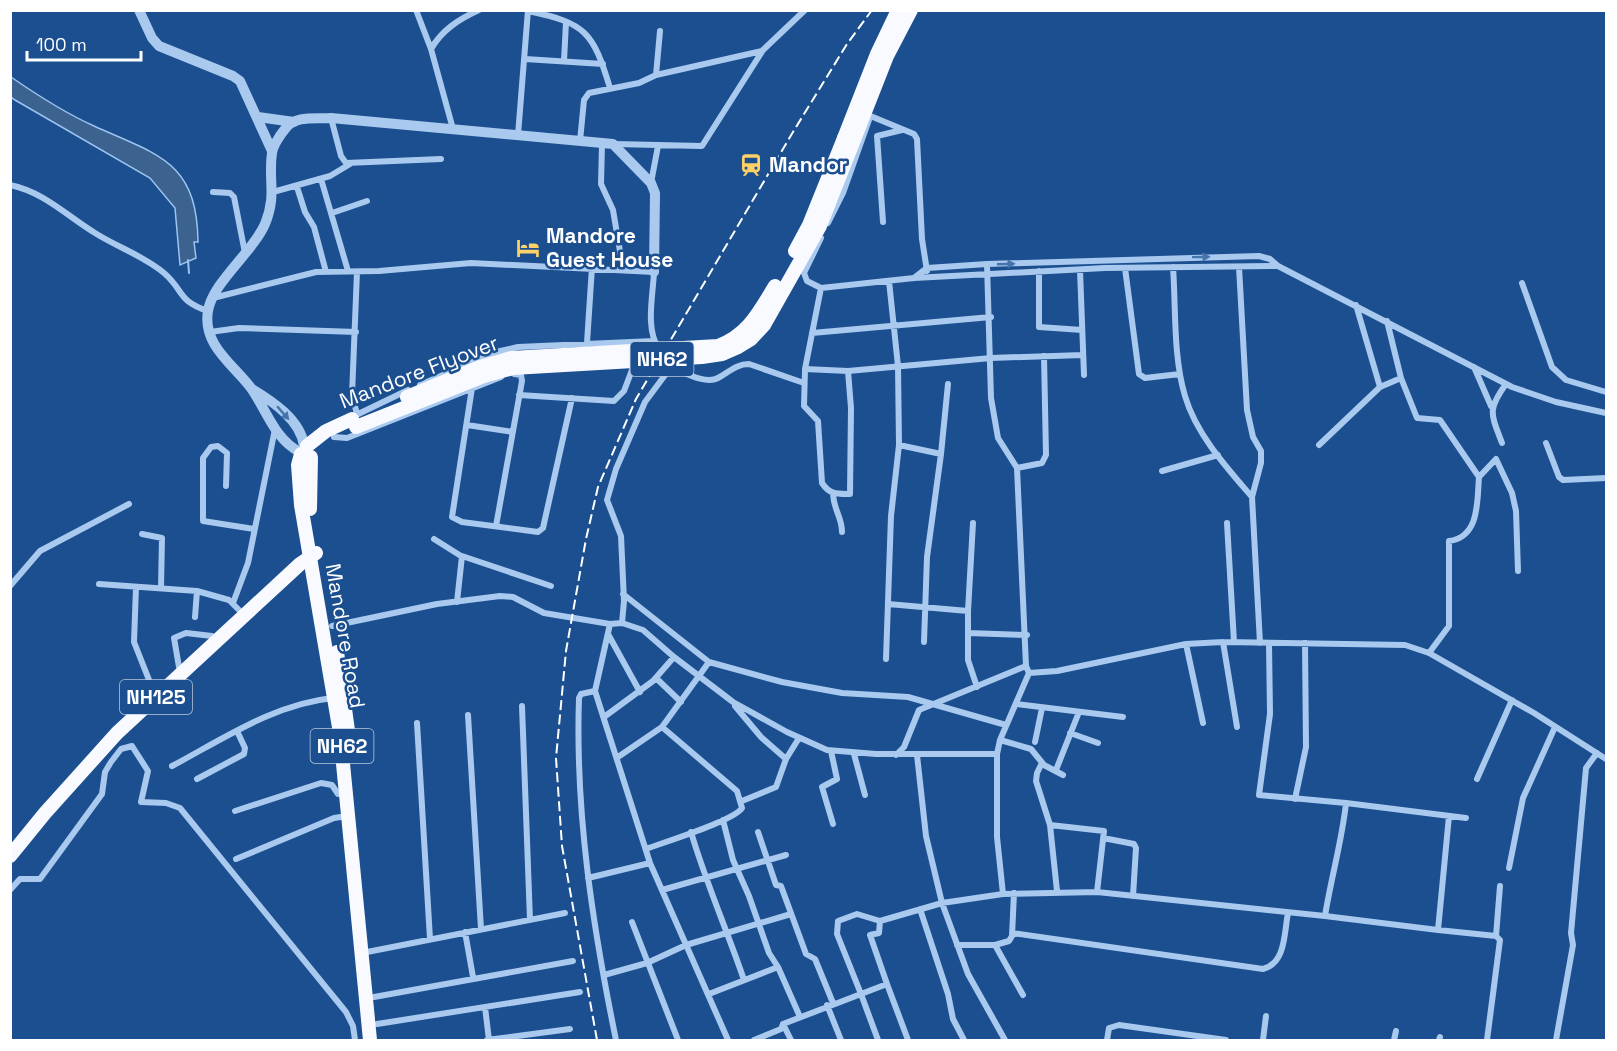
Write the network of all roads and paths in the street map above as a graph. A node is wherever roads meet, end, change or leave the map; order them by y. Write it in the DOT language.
graph roads {
  1 [pos="139,10"];
  2 [pos="416,10"];
  3 [pos="479,10"];
  4 [pos="805,10"];
  5 [pos="898,10"];
  6 [pos="911,10"];
  7 [pos="528,11"];
  8 [pos="567,22"];
  9 [pos="660,31"];
  10 [pos="431,49"];
  11 [pos="763,50"];
  12 [pos="525,59"];
  13 [pos="564,61"];
  14 [pos="603,64"];
  15 [pos="656,75"];
  16 [pos="610,88"];
  17 [pos="863,113"];
  18 [pos="258,117"];
  19 [pos="331,118"];
  20 [pos="294,122"];
  21 [pos="453,129"];
  22 [pos="904,130"];
  23 [pos="518,135"];
  24 [pos="580,141"];
  25 [pos="608,144"];
  26 [pos="658,146"];
  27 [pos="272,151"];
  28 [pos="441,159"];
  29 [pos="350,164"];
  30 [pos="321,179"];
  31 [pos="651,183"];
  32 [pos="10,185"];
  33 [pos="297,187"];
  34 [pos="213,192"];
  35 [pos="273,192"];
  36 [pos="367,201"];
  37 [pos="332,213"];
  38 [pos="883,222"];
  39 [pos="245,254"];
  40 [pos="987,264"];
  41 [pos="1278,266"];
  42 [pos="592,267"];
  43 [pos="1173,267"];
  44 [pos="1239,267"];
  45 [pos="927,268"];
  46 [pos="1125,268"];
  47 [pos="623,269"];
  48 [pos="1080,270"];
  49 [pos="326,272"];
  50 [pos="348,272"];
  51 [pos="357,272"];
  52 [pos="654,272"];
  53 [pos="1039,272"];
  54 [pos="988,276"];
  55 [pos="914,278"];
  56 [pos="928,278"];
  57 [pos="889,281"];
  58 [pos="1522,283"];
  59 [pos="821,288"];
  60 [pos="213,298"];
  61 [pos="1356,305"];
  62 [pos="208,311"];
  63 [pos="991,317"];
  64 [pos="1387,321"];
  65 [pos="895,324"];
  66 [pos="1082,330"];
  67 [pos="210,332"];
  68 [pos="356,332"];
  69 [pos="812,333"];
  70 [pos="642,341"];
  71 [pos="654,341"];
  72 [pos="587,343"];
  73 [pos="1044,356"];
  74 [pos="1083,356"];
  75 [pos="991,358"];
  76 [pos="898,366"];
  77 [pos="671,367"];
  78 [pos="1474,367"];
  79 [pos="805,369"];
  80 [pos="848,371"];
  81 [pos="1180,374"];
  82 [pos="1084,375"];
  83 [pos="1401,378"];
  84 [pos="804,383"];
  85 [pos="948,384"];
  86 [pos="1506,384"];
  87 [pos="1380,387"];
  88 [pos="251,388"];
  89 [pos="472,388"];
  90 [pos="1606,392"];
  91 [pos="519,395"];
  92 [pos="572,398"];
  93 [pos="1491,406"];
  94 [pos="1606,414"];
  95 [pos="355,420"];
  96 [pos="467,425"];
  97 [pos="276,428"];
  98 [pos="513,432"];
  99 [pos="330,434"];
  100 [pos="1502,443"];
  101 [pos="1546,443"];
  102 [pos="899,445"];
  103 [pos="1319,445"];
  104 [pos="306,451"];
  105 [pos="941,454"];
  106 [pos="1218,455"];
  107 [pos="1017,468"];
  108 [pos="1162,471"];
  109 [pos="1479,477"];
  110 [pos="1606,478"];
  111 [pos="226,486"];
  112 [pos="833,494"];
  113 [pos="1252,496"];
  114 [pos="129,504"];
  115 [pos="973,523"];
  116 [pos="1227,523"];
  117 [pos="496,526"];
  118 [pos="254,529"];
  119 [pos="842,532"];
  120 [pos="142,534"];
  121 [pos="434,539"];
  122 [pos="313,549"];
  123 [pos="461,558"];
  124 [pos="1518,571"];
  125 [pos="99,584"];
  126 [pos="10,586"];
  127 [pos="550,586"];
  128 [pos="136,587"];
  129 [pos="161,588"];
  130 [pos="197,591"];
  131 [pos="623,598"];
  132 [pos="457,602"];
  133 [pos="888,604"];
  134 [pos="236,607"];
  135 [pos="927,607"];
  136 [pos="968,611"];
  137 [pos="195,617"];
  138 [pos="622,620"];
  139 [pos="610,624"];
  140 [pos="332,626"];
  141 [pos="968,633"];
  142 [pos="608,634"];
  143 [pos="1027,635"];
  144 [pos="212,636"];
  145 [pos="1234,639"];
  146 [pos="924,642"];
  147 [pos="1223,642"];
  148 [pos="1260,643"];
  149 [pos="1269,643"];
  150 [pos="1305,643"];
  151 [pos="1186,644"];
  152 [pos="1431,651"];
  153 [pos="674,657"];
  154 [pos="886,659"];
  155 [pos="709,662"];
  156 [pos="179,667"];
  157 [pos="1027,667"];
  158 [pos="701,676"];
  159 [pos="656,678"];
  160 [pos="975,684"];
  161 [pos="153,690"];
  162 [pos="595,691"];
  163 [pos="640,692"];
  164 [pos="335,698"];
  165 [pos="1512,700"];
  166 [pos="681,702"];
  167 [pos="733,702"];
  168 [pos="925,703"];
  169 [pos="1016,704"];
  170 [pos="522,706"];
  171 [pos="1042,708"];
  172 [pos="1079,712"];
  173 [pos="468,715"];
  174 [pos="604,717"];
  175 [pos="1123,717"];
  176 [pos="417,723"];
  177 [pos="1203,723"];
  178 [pos="1006,725"];
  179 [pos="662,727"];
  180 [pos="1237,727"];
  181 [pos="1555,727"];
  182 [pos="237,731"];
  183 [pos="1070,733"];
  184 [pos="799,738"];
  185 [pos="1000,740"];
  186 [pos="1035,742"];
  187 [pos="1098,743"];
  188 [pos="1606,747"];
  189 [pos="831,751"];
  190 [pos="854,754"];
  191 [pos="997,754"];
  192 [pos="896,755"];
  193 [pos="917,755"];
  194 [pos="1603,756"];
  195 [pos="618,758"];
  196 [pos="786,759"];
  197 [pos="1042,763"];
  198 [pos="172,766"];
  199 [pos="1056,771"];
  200 [pos="1063,775"];
  201 [pos="197,779"];
  202 [pos="1477,779"];
  203 [pos="347,791"];
  204 [pos="865,795"];
  205 [pos="1295,799"];
  206 [pos="742,801"];
  207 [pos="1346,803"];
  208 [pos="235,811"];
  209 [pos="349,816"];
  210 [pos="1449,816"];
  211 [pos="1466,818"];
  212 [pos="723,820"];
  213 [pos="833,824"];
  214 [pos="1050,825"];
  215 [pos="691,832"];
  216 [pos="758,832"];
  217 [pos="1103,838"];
  218 [pos="10,845"];
  219 [pos="646,849"];
  220 [pos="786,855"];
  221 [pos="10,856"];
  222 [pos="236,859"];
  223 [pos="768,860"];
  224 [pos="650,863"];
  225 [pos="1509,868"];
  226 [pos="737,870"];
  227 [pos="588,878"];
  228 [pos="705,879"];
  229 [pos="1500,886"];
  230 [pos="10,890"];
  231 [pos="662,890"];
  232 [pos="1057,891"];
  233 [pos="1097,892"];
  234 [pos="1014,893"];
  235 [pos="1003,894"];
  236 [pos="1133,897"];
  237 [pos="942,903"];
  238 [pos="920,909"];
  239 [pos="565,913"];
  240 [pos="1288,913"];
  241 [pos="791,914"];
  242 [pos="1325,916"];
  243 [pos="530,920"];
  244 [pos="880,921"];
  245 [pos="632,922"];
  246 [pos="758,923"];
  247 [pos="481,929"];
  248 [pos="1438,930"];
  249 [pos="465,932"];
  250 [pos="728,933"];
  251 [pos="1012,933"];
  252 [pos="1496,936"];
  253 [pos="430,939"];
  254 [pos="686,945"];
  255 [pos="957,945"];
  256 [pos="995,945"];
  257 [pos="366,952"];
  258 [pos="573,961"];
  259 [pos="647,963"];
  260 [pos="778,967"];
  261 [pos="604,975"];
  262 [pos="473,977"];
  263 [pos="744,980"];
  264 [pos="887,984"];
  265 [pos="580,992"];
  266 [pos="708,994"];
  267 [pos="861,994"];
  268 [pos="1023,995"];
  269 [pos="374,997"];
  270 [pos="830,1004"];
  271 [pos="485,1007"];
  272 [pos="1266,1016"];
  273 [pos="800,1017"];
  274 [pos="377,1024"];
  275 [pos="783,1024"];
  276 [pos="570,1029"];
  277 [pos="1396,1031"];
  278 [pos="488,1040"];
  279 [pos="355,1041"];
  280 [pos="370,1041"];
  281 [pos="379,1041"];
  282 [pos="616,1041"];
  283 [pos="678,1041"];
  284 [pos="728,1041"];
  285 [pos="754,1041"];
  286 [pos="791,1041"];
  287 [pos="841,1041"];
  288 [pos="878,1041"];
  289 [pos="908,1041"];
  290 [pos="964,1041"];
  291 [pos="1005,1041"];
  292 [pos="1107,1041"];
  293 [pos="1226,1041"];
  294 [pos="1263,1041"];
  295 [pos="1394,1041"];
  296 [pos="1487,1041"];
  297 [pos="1557,1041"];
  1 -- 18 [label="street"];
  2 -- 10 [label="street"];
  3 -- 10 [label="street"];
  4 -- 11 [label="street"];
  5 -- 17 [label="highway, NH62"];
  6 -- 17 [label="highway, NH62"];
  7 -- 8 [label="street"];
  7 -- 12 [label="street"];
  8 -- 13 [label="street"];
  8 -- 14 [label="street"];
  9 -- 15 [label="street"];
  10 -- 21 [label="street"];
  11 -- 15 [label="street"];
  11 -- 26 [label="street"];
  12 -- 13 [label="street"];
  12 -- 23 [label="street"];
  13 -- 14 [label="street"];
  14 -- 16 [label="street"];
  15 -- 16 [label="street"];
  16 -- 24 [label="street"];
  17 -- 22 [label="street"];
  17 -- 59 [label="street"];
  17 -- 95 [label="highway, Mandore Flyover / NH62, bridge"];
  18 -- 20 [label="street"];
  18 -- 27 [label="street"];
  19 -- 20 [label="street"];
  19 -- 21 [label="street"];
  19 -- 29 [label="street"];
  20 -- 27 [label="street"];
  21 -- 23 [label="street"];
  22 -- 38 [label="street"];
  22 -- 45 [label="street"];
  23 -- 24 [label="street"];
  24 -- 25 [label="street"];
  25 -- 26 [label="street"];
  25 -- 31 [label="street"];
  25 -- 47 [label="street"];
  26 -- 31 [label="street"];
  27 -- 35 [label="street"];
  28 -- 29 [label="street"];
  29 -- 30 [label="street"];
  30 -- 33 [label="street"];
  30 -- 37 [label="street"];
  31 -- 52 [label="street"];
  32 -- 62 [label="street"];
  33 -- 35 [label="street"];
  33 -- 49 [label="street"];
  34 -- 39 [label="street"];
  35 -- 39 [label="street"];
  36 -- 37 [label="street"];
  37 -- 50 [label="street"];
  39 -- 60 [label="street"];
  40 -- 41 [label="street, one-way"];
  40 -- 45 [label="street"];
  40 -- 54 [label="street"];
  41 -- 44 [label="street"];
  41 -- 61 [label="street"];
  42 -- 47 [label="street"];
  42 -- 51 [label="street"];
  42 -- 72 [label="street"];
  43 -- 44 [label="street"];
  43 -- 46 [label="street"];
  43 -- 81 [label="street"];
  44 -- 113 [label="street"];
  45 -- 55 [label="street"];
  45 -- 56 [label="street"];
  46 -- 48 [label="street"];
  46 -- 81 [label="street"];
  47 -- 52 [label="street"];
  48 -- 53 [label="street"];
  48 -- 66 [label="street"];
  49 -- 50 [label="street"];
  49 -- 60 [label="street"];
  50 -- 51 [label="street"];
  51 -- 68 [label="street"];
  52 -- 71 [label="street"];
  53 -- 54 [label="street"];
  53 -- 66 [label="street"];
  54 -- 56 [label="street"];
  54 -- 63 [label="street"];
  55 -- 56 [label="street"];
  55 -- 57 [label="street"];
  57 -- 59 [label="street"];
  57 -- 65 [label="street"];
  58 -- 90 [label="street"];
  59 -- 69 [label="street"];
  60 -- 62 [label="street"];
  61 -- 64 [label="street"];
  61 -- 87 [label="street"];
  62 -- 67 [label="street"];
  63 -- 65 [label="street"];
  63 -- 75 [label="street"];
  64 -- 78 [label="street"];
  64 -- 83 [label="street"];
  65 -- 69 [label="street"];
  65 -- 76 [label="street"];
  66 -- 74 [label="street"];
  67 -- 68 [label="street"];
  67 -- 88 [label="street"];
  68 -- 95 [label="street"];
  69 -- 79 [label="street"];
  70 -- 71 [label="street"];
  70 -- 72 [label="street"];
  70 -- 92 [label="street"];
  71 -- 77 [label="street"];
  72 -- 95 [label="street"];
  73 -- 74 [label="street"];
  73 -- 75 [label="street"];
  73 -- 107 [label="street"];
  74 -- 82 [label="street"];
  75 -- 76 [label="street"];
  75 -- 107 [label="street"];
  76 -- 80 [label="street"];
  76 -- 102 [label="street"];
  77 -- 84 [label="street"];
  77 -- 131 [label="street"];
  78 -- 86 [label="street"];
  78 -- 93 [label="street"];
  79 -- 80 [label="street"];
  79 -- 84 [label="street"];
  80 -- 112 [label="street"];
  81 -- 106 [label="street"];
  83 -- 87 [label="street"];
  83 -- 109 [label="street"];
  84 -- 112 [label="street"];
  85 -- 105 [label="street"];
  86 -- 93 [label="street"];
  86 -- 94 [label="street"];
  87 -- 103 [label="street"];
  88 -- 97 [label="street"];
  88 -- 104 [label="street, one-way"];
  89 -- 91 [label="street"];
  89 -- 96 [label="street"];
  89 -- 99 [label="street"];
  91 -- 92 [label="street"];
  91 -- 98 [label="street"];
  92 -- 117 [label="street"];
  93 -- 100 [label="street"];
  95 -- 99 [label="highway, Mandore Flyover / NH62"];
  96 -- 98 [label="street"];
  96 -- 117 [label="street"];
  97 -- 104 [label="street"];
  97 -- 118 [label="street"];
  98 -- 117 [label="street"];
  99 -- 104 [label="highway, NH62"];
  101 -- 110 [label="street"];
  102 -- 105 [label="street"];
  102 -- 133 [label="street"];
  104 -- 122 [label="highway, NH62"];
  105 -- 135 [label="street"];
  106 -- 108 [label="street"];
  106 -- 113 [label="street"];
  107 -- 143 [label="street"];
  109 -- 124 [label="street"];
  109 -- 152 [label="street"];
  111 -- 118 [label="street"];
  112 -- 119 [label="street"];
  113 -- 148 [label="street"];
  114 -- 126 [label="street"];
  115 -- 136 [label="street"];
  116 -- 145 [label="street"];
  118 -- 134 [label="street"];
  120 -- 129 [label="street"];
  121 -- 123 [label="street"];
  122 -- 134 [label="highway, NH125"];
  122 -- 140 [label="highway, Mandore Road / NH62"];
  122 -- 164 [label="highway, Mandore Road / NH62"];
  122 -- 221 [label="highway, NH125"];
  123 -- 127 [label="street"];
  123 -- 132 [label="street"];
  125 -- 128 [label="street"];
  128 -- 129 [label="street"];
  128 -- 161 [label="street"];
  129 -- 130 [label="street"];
  130 -- 134 [label="street"];
  130 -- 137 [label="street"];
  131 -- 138 [label="street"];
  131 -- 155 [label="street"];
  132 -- 139 [label="street"];
  132 -- 140 [label="street"];
  133 -- 135 [label="street"];
  133 -- 154 [label="street"];
  134 -- 144 [label="highway, NH125"];
  135 -- 136 [label="street"];
  135 -- 146 [label="street"];
  136 -- 141 [label="street"];
  138 -- 139 [label="street"];
  138 -- 153 [label="street"];
  139 -- 142 [label="street"];
  140 -- 257 [label="highway, Mandore Road / NH62"];
  141 -- 143 [label="street"];
  141 -- 160 [label="street"];
  142 -- 162 [label="street"];
  142 -- 163 [label="street"];
  143 -- 157 [label="street"];
  144 -- 156 [label="highway, NH125"];
  144 -- 156 [label="street"];
  145 -- 147 [label="street"];
  145 -- 148 [label="street"];
  147 -- 151 [label="street"];
  147 -- 180 [label="street"];
  148 -- 149 [label="street"];
  149 -- 150 [label="street"];
  149 -- 205 [label="street"];
  150 -- 152 [label="street"];
  150 -- 205 [label="street"];
  151 -- 157 [label="street"];
  151 -- 177 [label="street"];
  152 -- 165 [label="street"];
  153 -- 158 [label="street"];
  153 -- 159 [label="street"];
  155 -- 158 [label="street"];
  155 -- 168 [label="street"];
  156 -- 161 [label="highway, NH125"];
  157 -- 160 [label="street"];
  157 -- 169 [label="street"];
  158 -- 166 [label="street"];
  158 -- 167 [label="street"];
  159 -- 163 [label="street"];
  159 -- 166 [label="street"];
  160 -- 168 [label="street"];
  161 -- 218 [label="highway, NH125"];
  162 -- 174 [label="street"];
  162 -- 227 [label="street"];
  163 -- 174 [label="street"];
  164 -- 182 [label="street"];
  164 -- 203 [label="highway, Mandore Road / NH62"];
  165 -- 181 [label="street"];
  165 -- 202 [label="street"];
  166 -- 179 [label="street"];
  167 -- 184 [label="street"];
  167 -- 196 [label="street"];
  168 -- 178 [label="street"];
  168 -- 192 [label="street"];
  169 -- 171 [label="street"];
  169 -- 178 [label="street"];
  170 -- 243 [label="street"];
  171 -- 172 [label="street"];
  171 -- 186 [label="street"];
  172 -- 175 [label="street"];
  172 -- 183 [label="street"];
  173 -- 247 [label="street"];
  174 -- 195 [label="street"];
  176 -- 253 [label="street"];
  178 -- 185 [label="street"];
  179 -- 195 [label="street"];
  179 -- 206 [label="street"];
  181 -- 194 [label="street"];
  181 -- 225 [label="street"];
  182 -- 198 [label="street"];
  182 -- 201 [label="street"];
  183 -- 187 [label="street"];
  183 -- 199 [label="street"];
  184 -- 189 [label="street"];
  184 -- 196 [label="street"];
  185 -- 191 [label="street"];
  185 -- 197 [label="street"];
  188 -- 194 [label="street"];
  189 -- 190 [label="street"];
  189 -- 213 [label="street"];
  190 -- 192 [label="street"];
  190 -- 204 [label="street"];
  191 -- 193 [label="street"];
  191 -- 235 [label="street"];
  192 -- 193 [label="street"];
  193 -- 237 [label="street"];
  194 -- 297 [label="street"];
  195 -- 219 [label="street"];
  196 -- 206 [label="street"];
  197 -- 199 [label="street"];
  197 -- 214 [label="street"];
  199 -- 200 [label="street"];
  203 -- 208 [label="street"];
  203 -- 209 [label="highway, Mandore Road / NH62"];
  205 -- 207 [label="street"];
  206 -- 212 [label="street"];
  207 -- 210 [label="street"];
  207 -- 242 [label="street"];
  209 -- 222 [label="street"];
  209 -- 257 [label="highway, Mandore Road / NH62"];
  210 -- 211 [label="street"];
  210 -- 248 [label="street"];
  212 -- 215 [label="street"];
  212 -- 226 [label="street"];
  214 -- 217 [label="street"];
  214 -- 232 [label="street"];
  215 -- 219 [label="street"];
  215 -- 228 [label="street"];
  216 -- 223 [label="street"];
  217 -- 233 [label="street"];
  217 -- 236 [label="street"];
  219 -- 224 [label="street"];
  220 -- 223 [label="street"];
  223 -- 226 [label="street"];
  223 -- 241 [label="street"];
  224 -- 227 [label="street"];
  224 -- 231 [label="street"];
  226 -- 228 [label="street"];
  226 -- 246 [label="street"];
  227 -- 261 [label="street"];
  228 -- 231 [label="street"];
  228 -- 250 [label="street"];
  229 -- 252 [label="street"];
  230 -- 279 [label="street"];
  231 -- 254 [label="street"];
  232 -- 233 [label="street"];
  232 -- 234 [label="street"];
  233 -- 236 [label="street"];
  234 -- 235 [label="street"];
  234 -- 251 [label="street"];
  235 -- 237 [label="street"];
  236 -- 240 [label="street"];
  237 -- 238 [label="street"];
  237 -- 255 [label="street"];
  238 -- 244 [label="street"];
  238 -- 290 [label="street"];
  239 -- 243 [label="street"];
  240 -- 242 [label="street"];
  240 -- 251 [label="street"];
  241 -- 246 [label="street"];
  241 -- 270 [label="street"];
  242 -- 248 [label="street"];
  243 -- 247 [label="street"];
  244 -- 264 [label="street"];
  244 -- 267 [label="street"];
  245 -- 259 [label="street"];
  246 -- 250 [label="street"];
  246 -- 260 [label="street"];
  247 -- 249 [label="street"];
  248 -- 252 [label="street"];
  249 -- 253 [label="street"];
  249 -- 262 [label="street"];
  250 -- 254 [label="street"];
  250 -- 263 [label="street"];
  251 -- 256 [label="street"];
  252 -- 296 [label="street"];
  253 -- 257 [label="street"];
  254 -- 259 [label="street"];
  254 -- 266 [label="street"];
  255 -- 256 [label="street"];
  255 -- 291 [label="street"];
  256 -- 268 [label="street"];
  257 -- 269 [label="highway, Mandore Road / NH62"];
  257 -- 280 [label="highway, Mandore Road / NH62"];
  258 -- 262 [label="street"];
  259 -- 261 [label="street"];
  259 -- 283 [label="street"];
  260 -- 263 [label="street"];
  260 -- 273 [label="street"];
  261 -- 282 [label="street"];
  262 -- 269 [label="street"];
  263 -- 266 [label="street"];
  264 -- 267 [label="street"];
  264 -- 289 [label="street"];
  265 -- 271 [label="street"];
  266 -- 284 [label="street"];
  267 -- 270 [label="street"];
  267 -- 288 [label="street"];
  269 -- 274 [label="highway, Mandore Road / NH62"];
  270 -- 273 [label="street"];
  270 -- 287 [label="street"];
  271 -- 274 [label="street"];
  271 -- 278 [label="street"];
  272 -- 294 [label="street"];
  273 -- 275 [label="street"];
  274 -- 281 [label="highway, Mandore Road / NH62"];
  275 -- 285 [label="street"];
  275 -- 286 [label="street"];
  276 -- 278 [label="street"];
  277 -- 295 [label="street"];
  292 -- 293 [label="street"];
}
